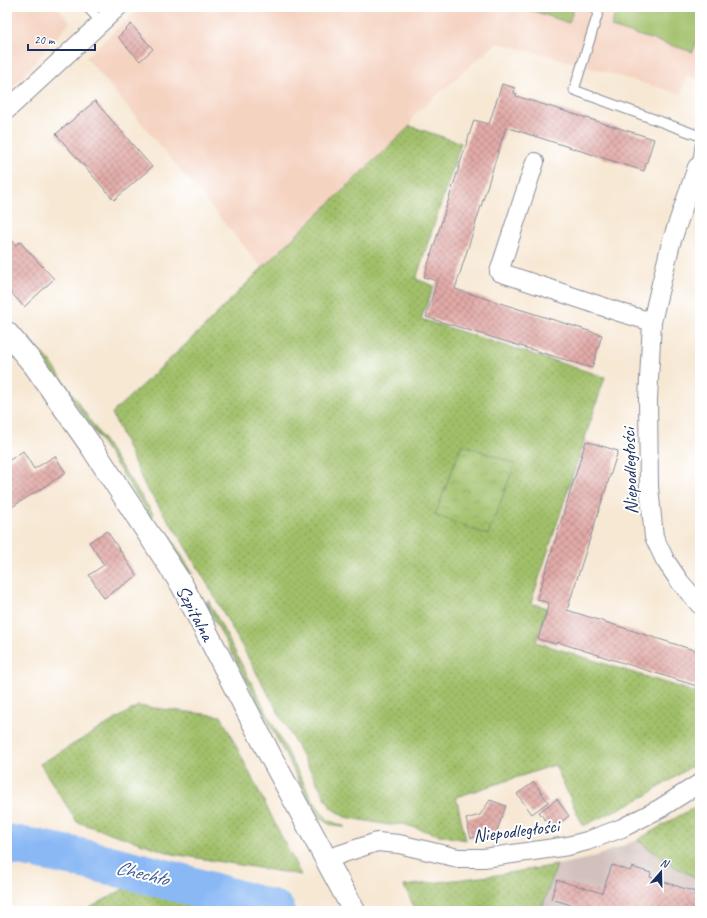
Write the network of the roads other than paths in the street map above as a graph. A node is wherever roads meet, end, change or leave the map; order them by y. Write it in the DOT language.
graph roads {
  1 [pos="87,7"];
  2 [pos="118,7"];
  3 [pos="600,7"];
  4 [pos="101,22"];
  5 [pos="7,110"];
  6 [pos="700,136"];
  7 [pos="700,146"];
  8 [pos="535,162"];
  9 [pos="698,168"];
  10 [pos="652,322"];
  11 [pos="7,333"];
  12 [pos="700,605"];
  13 [pos="700,784"];
  14 [pos="326,859"];
  15 [pos="349,902"];
  1 -- 4 [label="lane"];
  2 -- 4 [label="street"];
  3 -- 6 [label="lane"];
  4 -- 5 [label="street"];
  7 -- 9 [label="lane"];
  8 -- 10 [label="street"];
  9 -- 10 [label="street, Niepodległości"];
  10 -- 12 [label="street, Niepodległości"];
  11 -- 14 [label="street, Szpitalna"];
  13 -- 14 [label="street, Niepodległości"];
  14 -- 15 [label="street, Szpitalna"];
}
